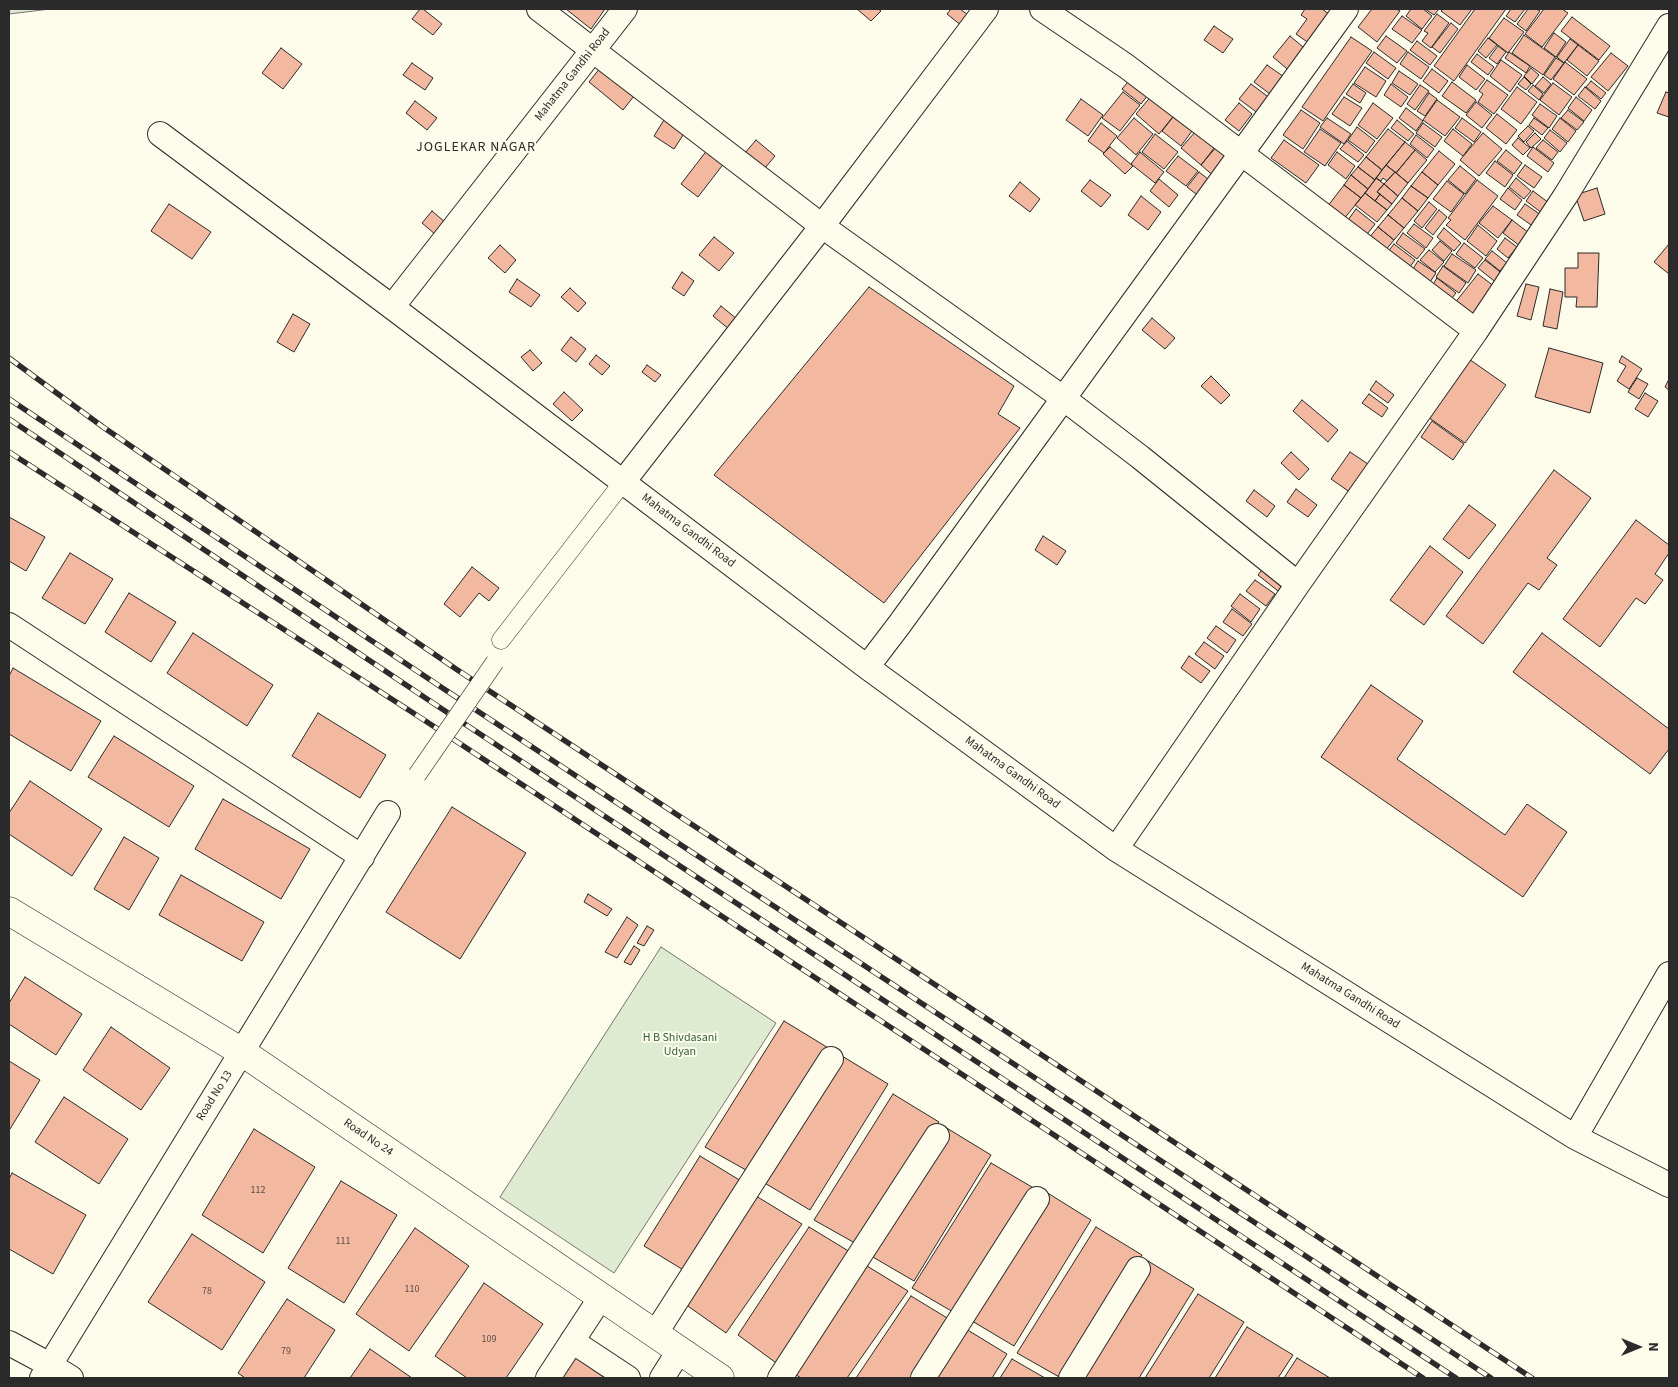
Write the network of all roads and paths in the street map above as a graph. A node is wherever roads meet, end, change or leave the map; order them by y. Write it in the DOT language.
graph roads {
  1 [pos="539,9"];
  2 [pos="625,9"];
  3 [pos="986,9"];
  4 [pos="1042,9"];
  5 [pos="1346,9"];
  6 [pos="1669,26"];
  7 [pos="593,50"];
  8 [pos="160,134"];
  9 [pos="1241,153"];
  10 [pos="822,226"];
  11 [pos="392,307"];
  12 [pos="1476,331"];
  13 [pos="1063,398"];
  14 [pos="623,482"];
  15 [pos="1298,584"];
  16 [pos="9,625"];
  17 [pos="501,640"];
  18 [pos="495,662"];
  19 [pos="867,666"];
  20 [pos="417,775"];
  21 [pos="388,813"];
  22 [pos="1116,850"];
  23 [pos="362,858"];
  24 [pos="9,912"];
  25 [pos="1669,974"];
  26 [pos="242,1052"];
  27 [pos="831,1059"];
  28 [pos="936,1136"];
  29 [pos="1575,1137"];
  30 [pos="1669,1185"];
  31 [pos="1037,1200"];
  32 [pos="1138,1269"];
  33 [pos="601,1297"];
  34 [pos="655,1334"];
  35 [pos="572,1341"];
  36 [pos="9,1344"];
  37 [pos="679,1351"];
  38 [pos="46,1372"];
  39 [pos="70,1378"];
  40 [pos="548,1378"];
  41 [pos="628,1378"];
  42 [pos="662,1378"];
  43 [pos="720,1378"];
  44 [pos="780,1378"];
  45 [pos="923,1378"];
  46 [pos="1071,1378"];
  1 -- 7 [label="street"];
  2 -- 7 [label="street, Mahatma Gandhi Road"];
  3 -- 10 [label="street"];
  4 -- 9 [label="street"];
  5 -- 9 [label="street"];
  6 -- 12 [label="street"];
  7 -- 10 [label="street"];
  7 -- 11 [label="street, Mahatma Gandhi Road"];
  8 -- 11 [label="street, Mahatma Gandhi Road"];
  9 -- 12 [label="street"];
  9 -- 13 [label="street"];
  10 -- 13 [label="street"];
  10 -- 14 [label="street"];
  11 -- 14 [label="street, Mahatma Gandhi Road"];
  12 -- 15 [label="street"];
  13 -- 15 [label="street"];
  13 -- 19 [label="street"];
  14 -- 17 [label="street"];
  14 -- 19 [label="street, Mahatma Gandhi Road"];
  15 -- 22 [label="street"];
  16 -- 23 [label="street"];
  18 -- 20 [label="street, bridge"];
  19 -- 22 [label="street, Mahatma Gandhi Road"];
  21 -- 23 [label="street, Road No 13"];
  22 -- 29 [label="street, Mahatma Gandhi Road"];
  23 -- 26 [label="street, Road No 13"];
  24 -- 26 [label="street, Road No 24"];
  25 -- 29 [label="street"];
  26 -- 33 [label="street, Road No 24"];
  26 -- 38 [label="street, Road No 13"];
  27 -- 34 [label="street"];
  28 -- 44 [label="street"];
  29 -- 30 [label="street, Mahatma Gandhi Road"];
  31 -- 45 [label="street"];
  32 -- 46 [label="street"];
  33 -- 34 [label="street, Road No 24"];
  33 -- 35 [label="street"];
  34 -- 37 [label="street, Road No 24"];
  35 -- 40 [label="street"];
  35 -- 41 [label="street"];
  36 -- 38 [label="street"];
  37 -- 42 [label="street"];
  37 -- 43 [label="street, Road No 24"];
  38 -- 39 [label="street"];
}
